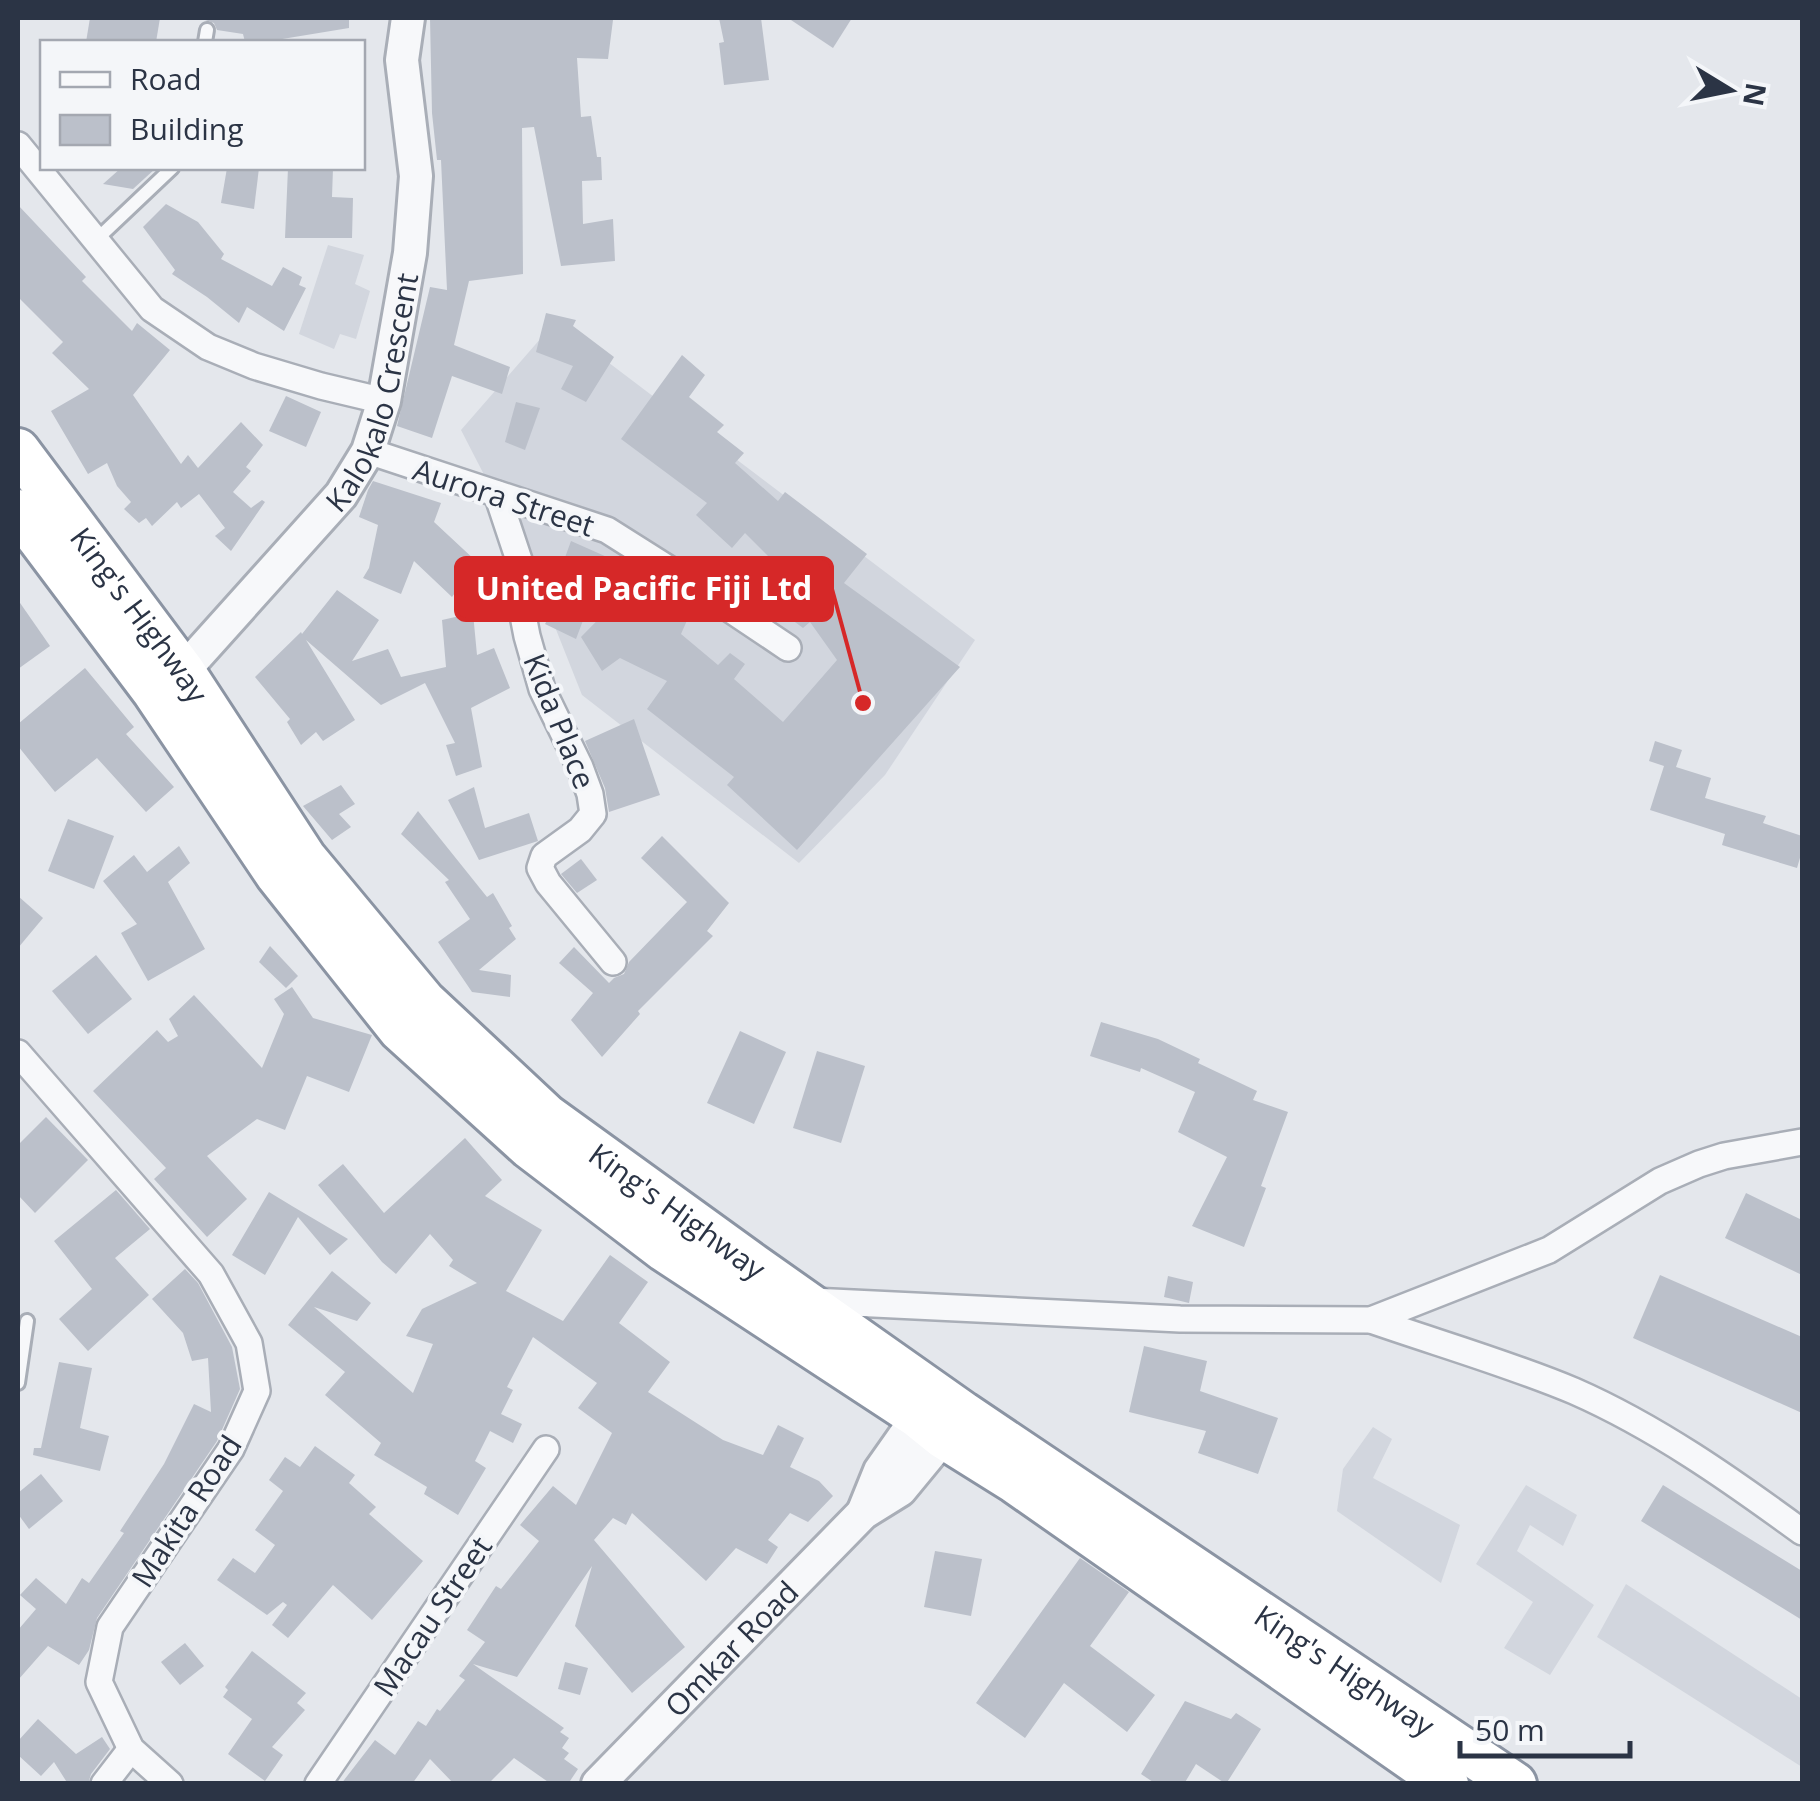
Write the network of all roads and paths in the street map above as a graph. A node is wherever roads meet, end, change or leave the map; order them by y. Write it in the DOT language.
graph roads {
  1 [pos="408,18"];
  2 [pos="18,145"];
  3 [pos="170,170"];
  4 [pos="95,241"];
  5 [pos="384,401"];
  6 [pos="18,450"];
  7 [pos="368,451"];
  8 [pos="497,494"];
  9 [pos="18,511"];
  10 [pos="788,648"];
  11 [pos="168,682"];
  12 [pos="612,962"];
  13 [pos="18,1053"];
  14 [pos="1802,1142"];
  15 [pos="805,1301"];
  16 [pos="27,1320"];
  17 [pos="1371,1320"];
  18 [pos="18,1383"];
  19 [pos="940,1415"];
  20 [pos="546,1449"];
  21 [pos="1802,1532"];
  22 [pos="131,1748"];
  23 [pos="104,1784"];
  24 [pos="170,1784"];
  25 [pos="318,1784"];
  26 [pos="598,1784"];
  27 [pos="1447,1784"];
  28 [pos="1515,1784"];
  1 -- 5 [label="street, Kalokalo Crescent"];
  2 -- 4 [label="street"];
  3 -- 4 [label="lane"];
  4 -- 5 [label="street"];
  5 -- 7 [label="street, Kalokalo Crescent"];
  6 -- 11 [label="highway, King's Highway"];
  7 -- 8 [label="street, Aurora Street"];
  7 -- 11 [label="street, Kalokalo Crescent"];
  8 -- 10 [label="street, Aurora Street"];
  8 -- 12 [label="street, Kida Place"];
  9 -- 11 [label="highway, King's Highway"];
  11 -- 15 [label="highway, King's Highway"];
  11 -- 19 [label="highway, King's Highway"];
  13 -- 22 [label="street, Makita Road"];
  14 -- 17 [label="street"];
  15 -- 17 [label="street"];
  15 -- 19 [label="highway, King's Highway"];
  16 -- 18 [label="lane"];
  17 -- 21 [label="street"];
  19 -- 26 [label="street, Omkar Road"];
  19 -- 27 [label="highway, King's Highway"];
  19 -- 28 [label="highway, King's Highway"];
  20 -- 25 [label="street, Macau Street"];
  22 -- 23 [label="street"];
  22 -- 24 [label="street, Makita Road"];
}
